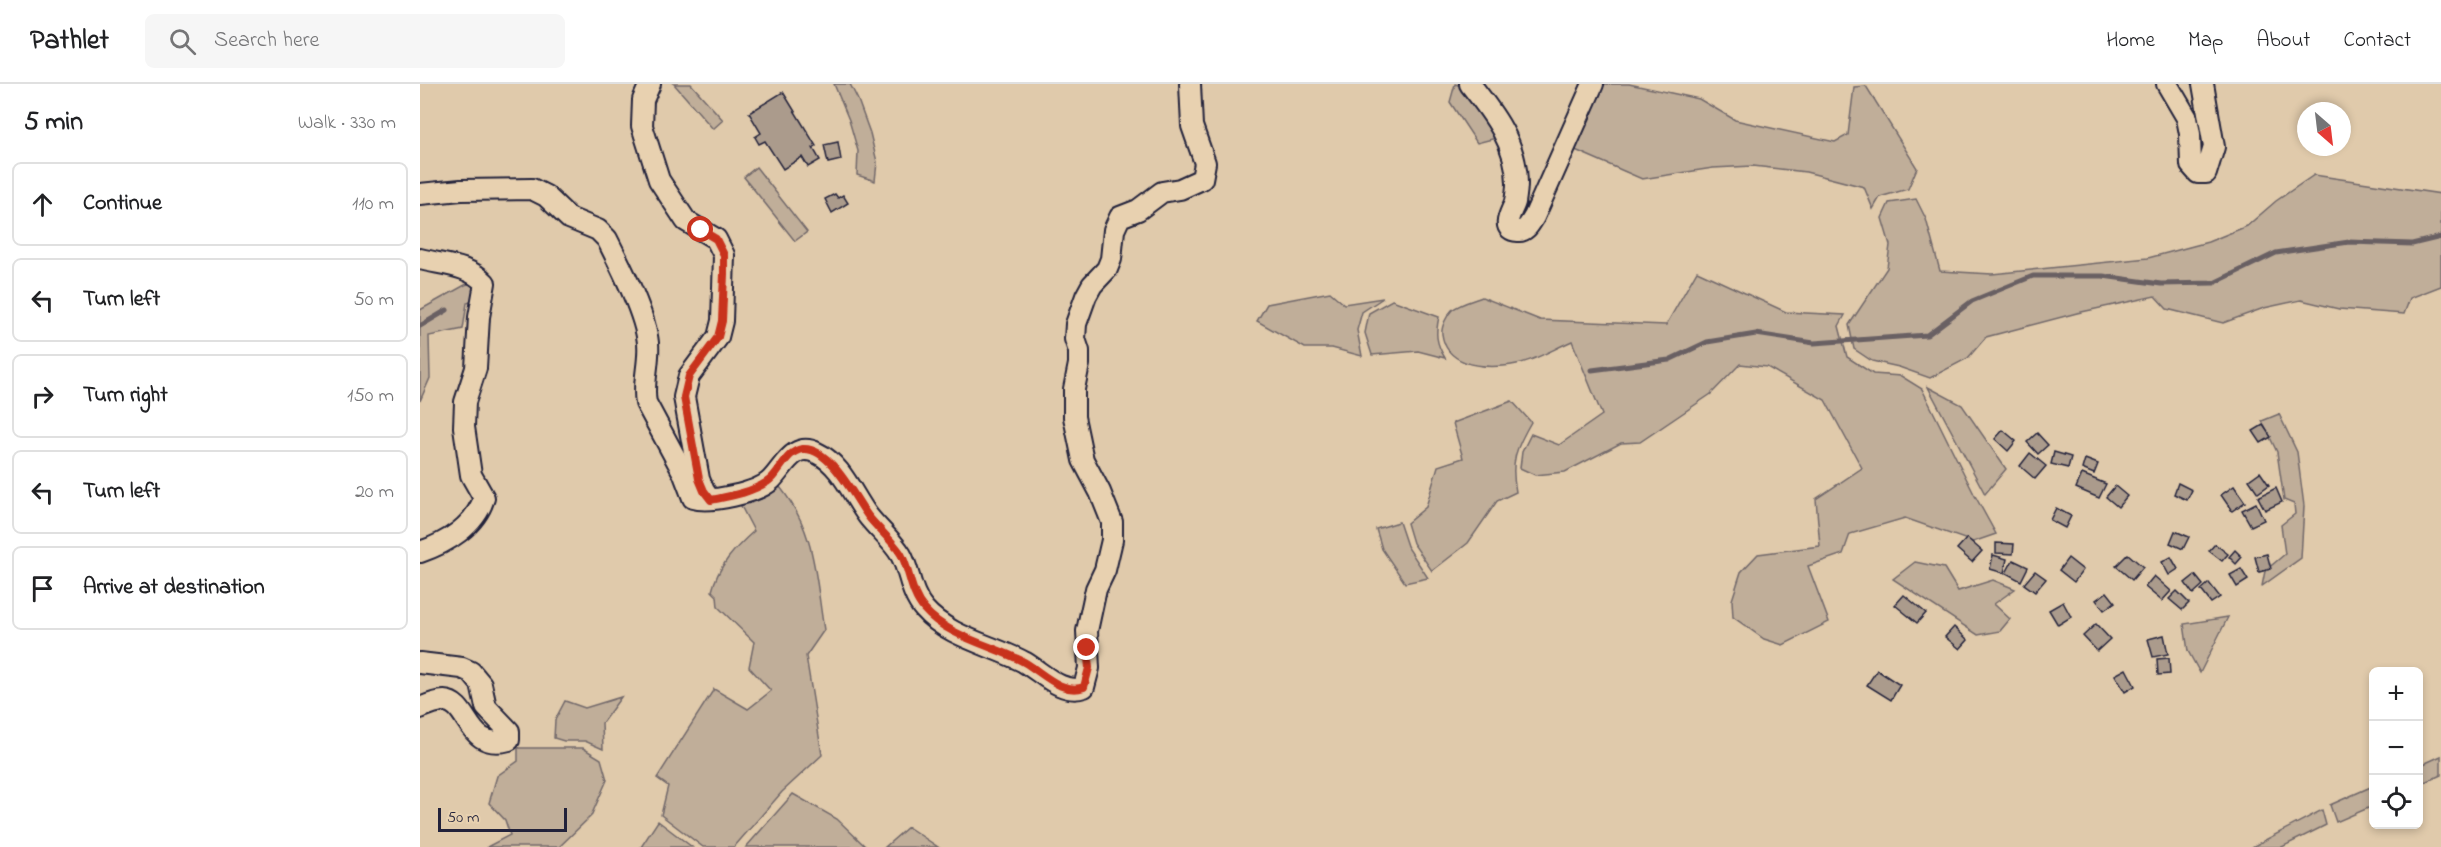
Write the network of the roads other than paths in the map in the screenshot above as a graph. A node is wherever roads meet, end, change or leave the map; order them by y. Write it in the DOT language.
graph roads {
  1 [pos="650,84"];
  2 [pos="1190,84"];
  3 [pos="1470,84"];
  4 [pos="1593,84"];
  5 [pos="2167,84"];
  6 [pos="2203,84"];
  7 [pos="420,194"];
  8 [pos="420,259"];
  9 [pos="711,500"];
  10 [pos="420,552"];
  11 [pos="420,663"];
  12 [pos="420,708"];
  1 -- 9 [label="street"];
  2 -- 9 [label="street"];
  3 -- 4 [label="street"];
  5 -- 6 [label="street"];
  7 -- 9 [label="street"];
  8 -- 10 [label="street"];
  11 -- 12 [label="street"];
}
